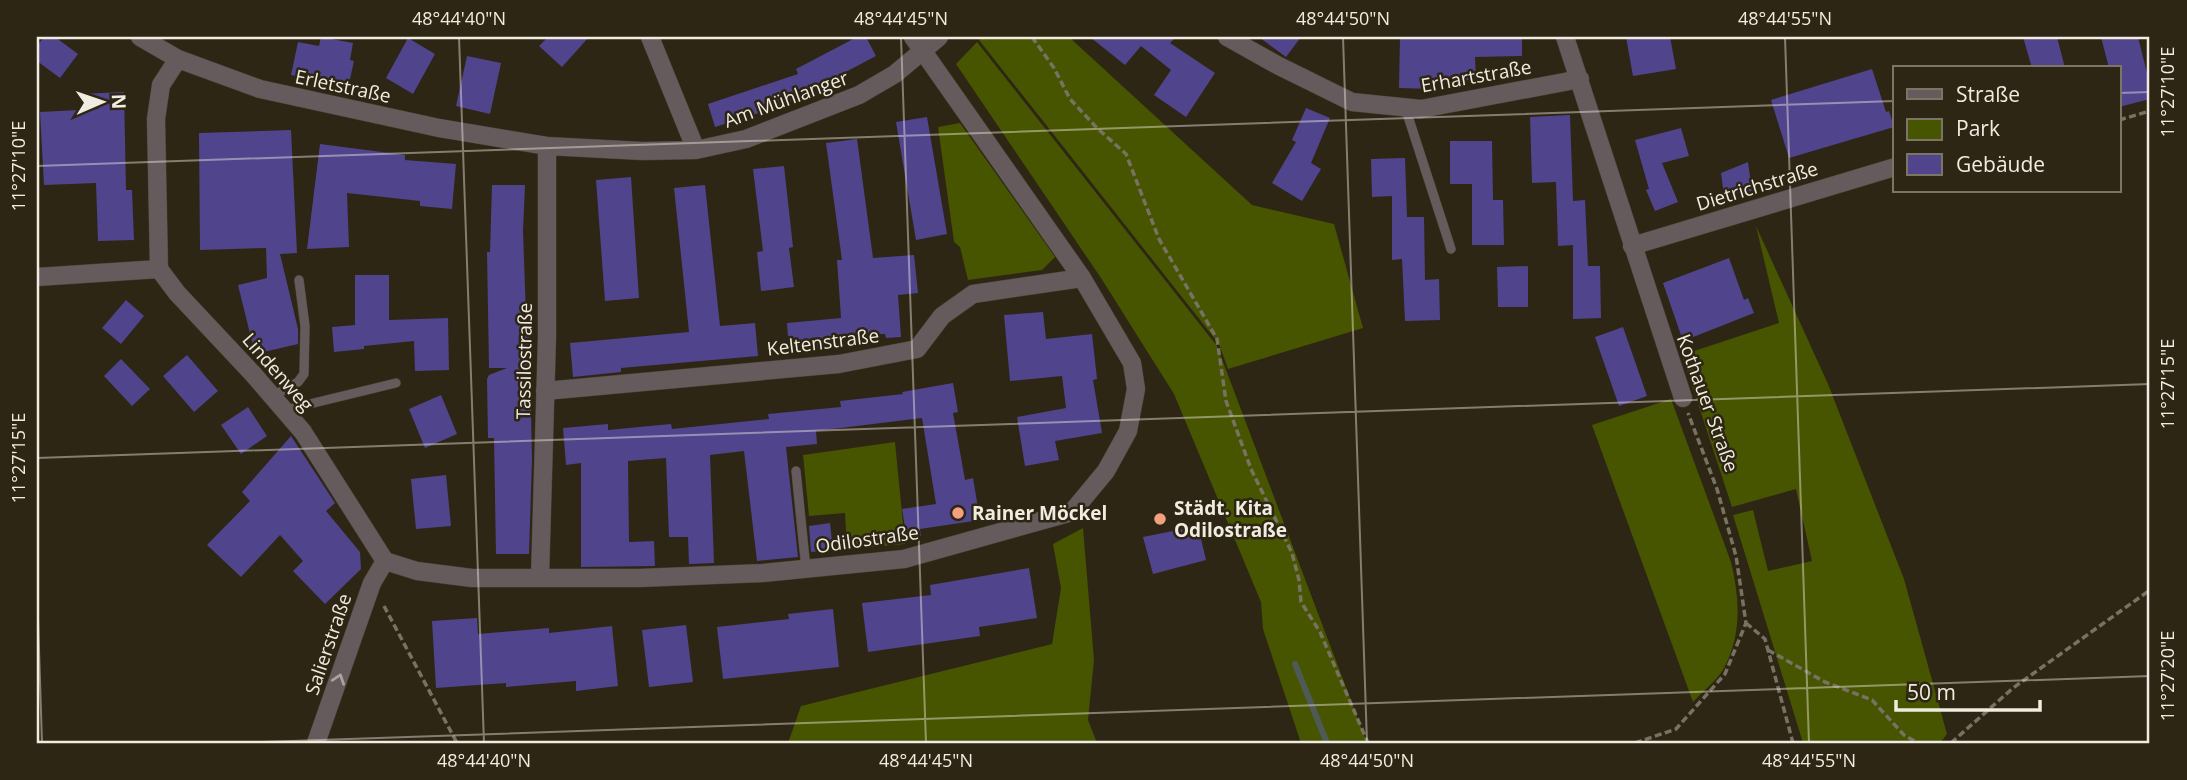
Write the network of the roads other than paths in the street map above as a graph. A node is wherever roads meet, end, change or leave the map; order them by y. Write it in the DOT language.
graph roads {
  1 [pos="140,37"];
  2 [pos="650,37"];
  3 [pos="939,37"];
  4 [pos="1227,37"];
  5 [pos="1565,37"];
  6 [pos="918,44"];
  7 [pos="178,59"];
  8 [pos="1580,79"];
  9 [pos="1405,107"];
  10 [pos="547,146"];
  11 [pos="696,150"];
  12 [pos="1893,168"];
  13 [pos="1632,246"];
  14 [pos="1451,249"];
  15 [pos="159,268"];
  16 [pos="37,277"];
  17 [pos="1082,278"];
  18 [pos="299,281"];
  19 [pos="396,383"];
  20 [pos="545,391"];
  21 [pos="273,396"];
  22 [pos="1683,398"];
  23 [pos="285,410"];
  24 [pos="796,471"];
  25 [pos="385,561"];
  26 [pos="806,569"];
  27 [pos="540,578"];
  28 [pos="316,743"];
  1 -- 7 [label="street, Erletstraße"];
  2 -- 11 [label="street"];
  3 -- 6 [label="street, Am Mühlanger"];
  4 -- 9 [label="street, Erhartstraße"];
  5 -- 8 [label="street, Kothauer Straße"];
  6 -- 11 [label="street, Am Mühlanger"];
  6 -- 17 [label="street, Odilostraße"];
  7 -- 10 [label="street, Erletstraße"];
  7 -- 15 [label="street"];
  8 -- 9 [label="street, Erhartstraße"];
  8 -- 13 [label="street, Kothauer Straße"];
  9 -- 14 [label="lane"];
  10 -- 11 [label="street, Am Mühlanger"];
  10 -- 20 [label="street, Tassilostraße"];
  12 -- 13 [label="street, Dietrichstraße"];
  13 -- 22 [label="street, Kothauer Straße"];
  15 -- 16 [label="street"];
  15 -- 21 [label="street, Lindenweg"];
  17 -- 20 [label="street, Keltenstraße"];
  17 -- 26 [label="street, Odilostraße"];
  18 -- 21 [label="lane"];
  19 -- 23 [label="lane"];
  20 -- 27 [label="street, Tassilostraße"];
  21 -- 23 [label="street, Lindenweg"];
  23 -- 25 [label="street, Lindenweg"];
  24 -- 26 [label="lane"];
  25 -- 27 [label="street"];
  28 -- 25 [label="street, Salierstraße, one-way"];
  26 -- 27 [label="street, Odilostraße"];
}
